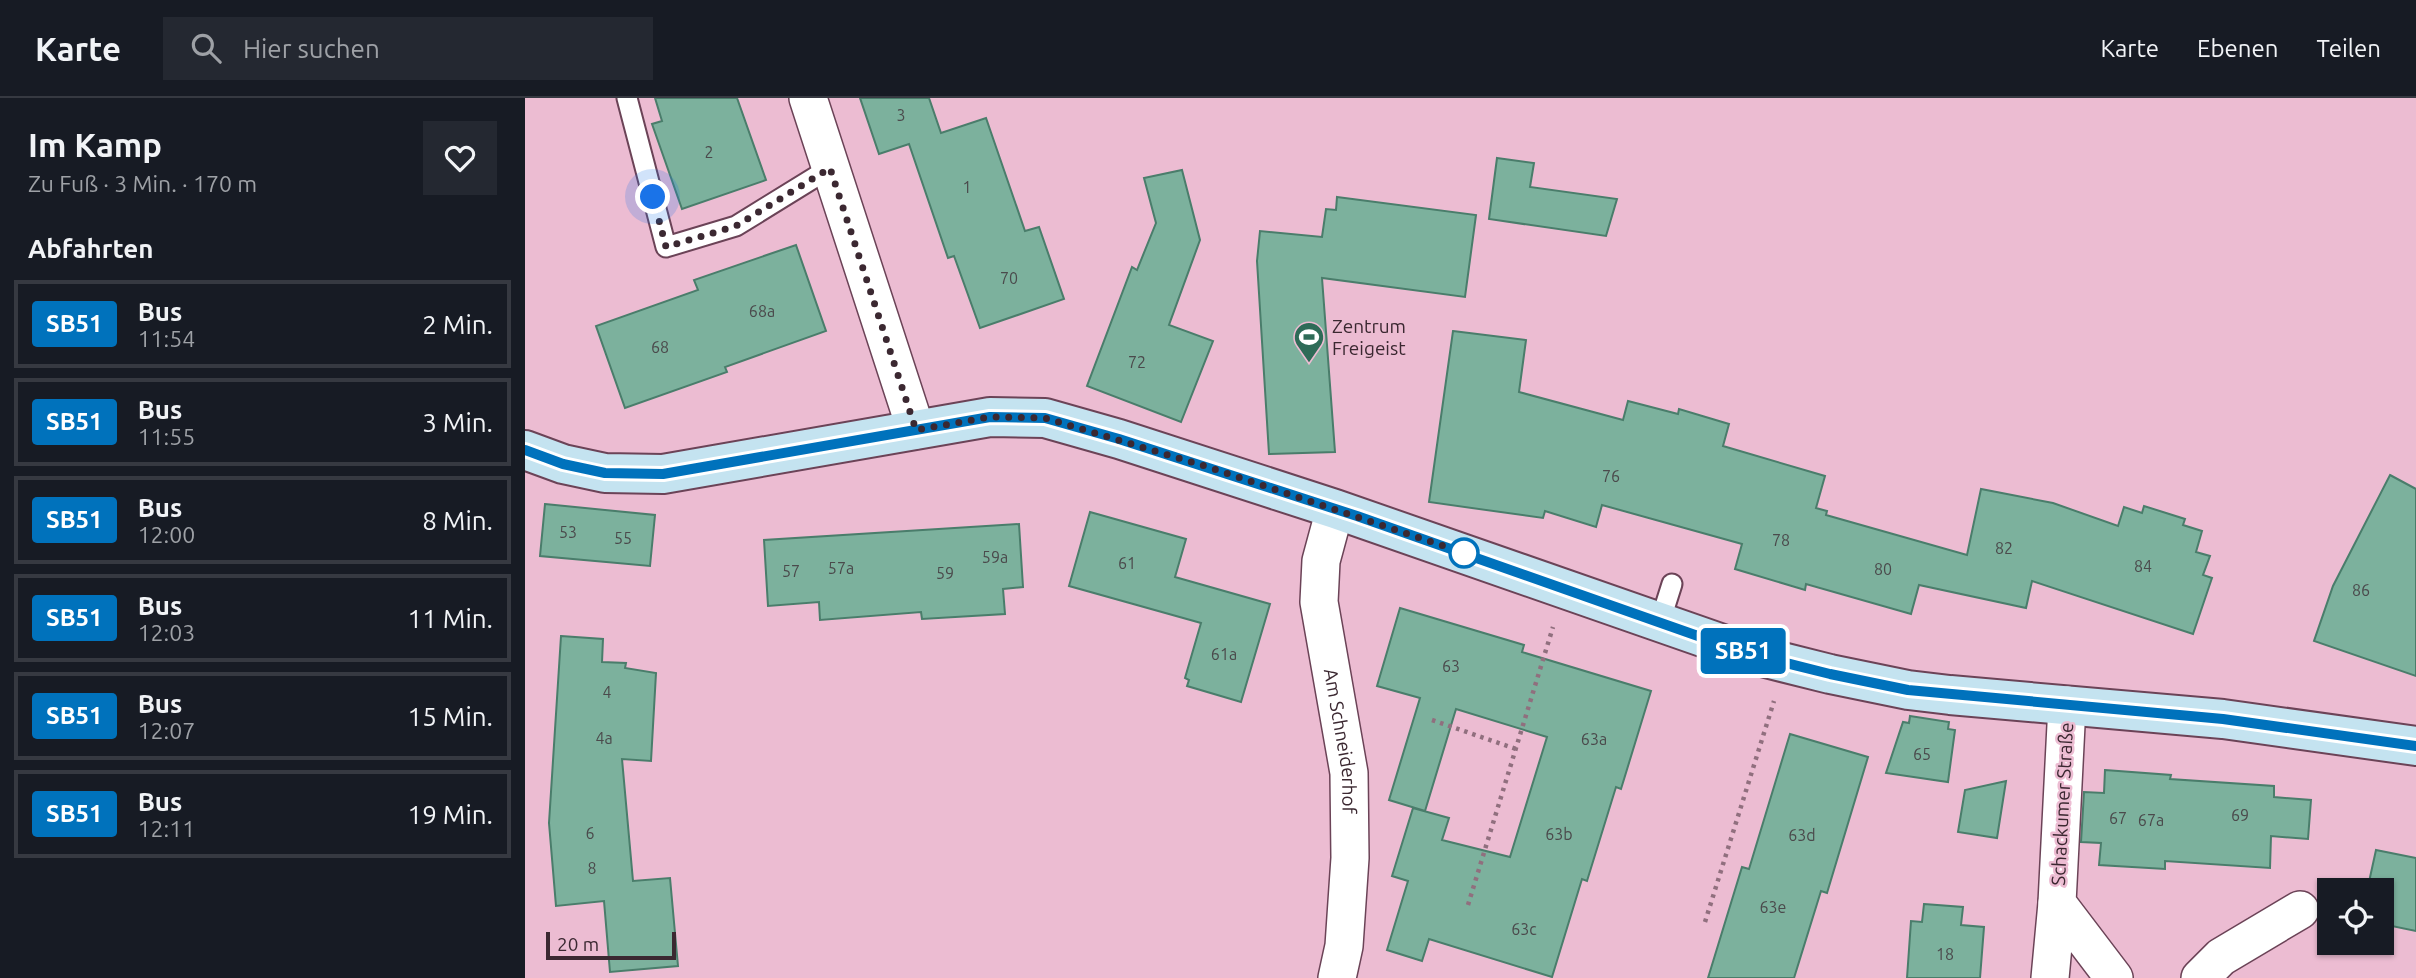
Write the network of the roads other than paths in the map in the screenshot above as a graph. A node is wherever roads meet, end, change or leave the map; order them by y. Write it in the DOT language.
graph roads {
  1 [pos="627,98"];
  2 [pos="808,98"];
  3 [pos="830,168"];
  4 [pos="916,430"];
  5 [pos="525,451"];
  6 [pos="1335,509"];
  7 [pos="1672,584"];
  8 [pos="1660,622"];
  9 [pos="2067,705"];
  10 [pos="2416,746"];
  11 [pos="2057,903"];
  12 [pos="2300,910"];
  13 [pos="1337,978"];
  14 [pos="2050,978"];
  15 [pos="2114,978"];
  16 [pos="2200,978"];
  1 -- 3 [label="lane"];
  2 -- 3 [label="street"];
  3 -- 4 [label="street"];
  4 -- 5 [label="main road"];
  4 -- 6 [label="main road"];
  6 -- 8 [label="main road"];
  6 -- 13 [label="street, Am Schneiderhof"];
  7 -- 8 [label="lane"];
  8 -- 9 [label="main road"];
  9 -- 10 [label="main road"];
  9 -- 11 [label="street, Schackumer Straße"];
  11 -- 14 [label="street, Schackumer Straße"];
  11 -- 15 [label="street, Schackumer Straße"];
  12 -- 16 [label="street"];
}
